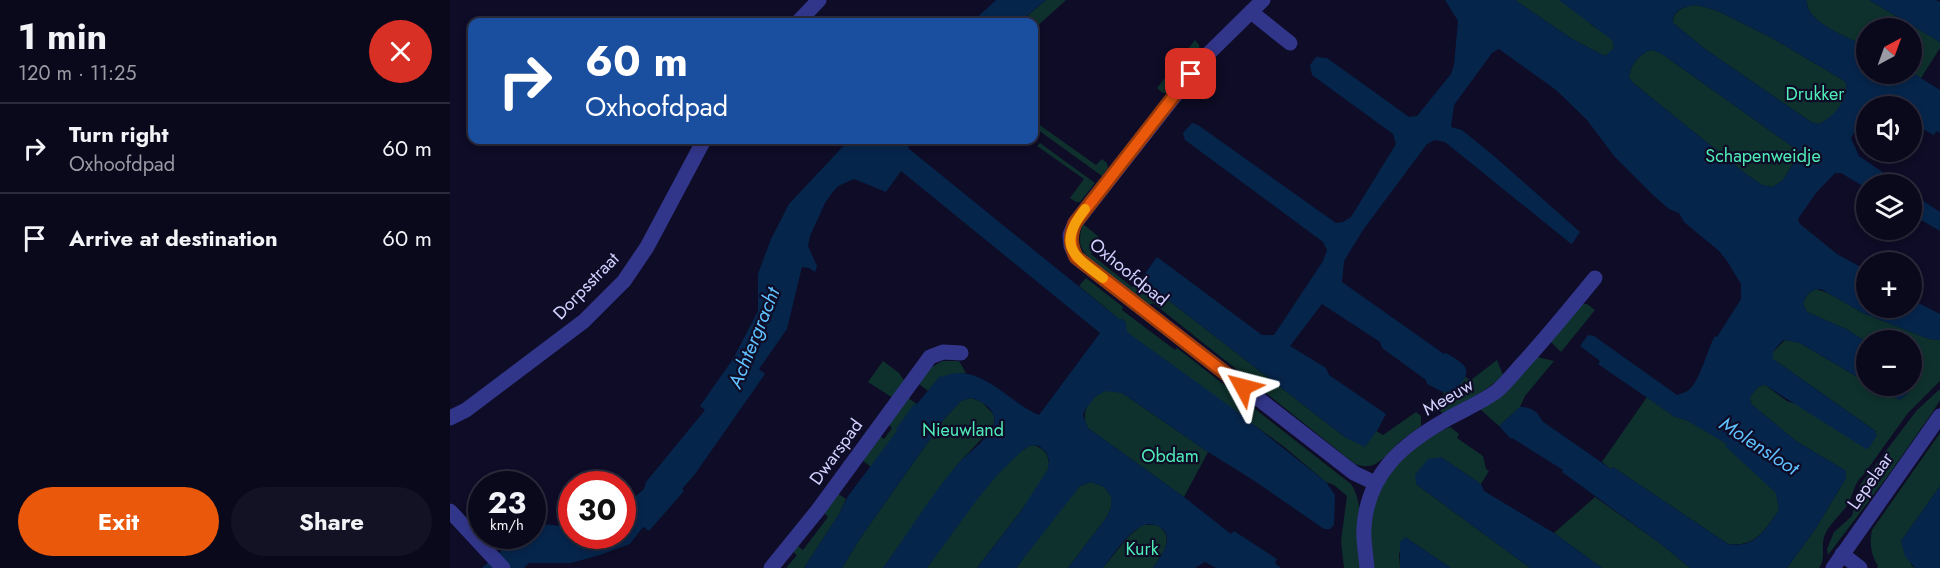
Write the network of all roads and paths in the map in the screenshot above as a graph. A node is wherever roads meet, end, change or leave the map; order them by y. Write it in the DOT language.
graph roads {
  1 [pos="819,0"];
  2 [pos="1263,0"];
  3 [pos="1251,12"];
  4 [pos="802,18"];
  5 [pos="1290,44"];
  6 [pos="702,144"];
  7 [pos="1595,278"];
  8 [pos="960,353"];
  9 [pos="1940,416"];
  10 [pos="450,418"];
  11 [pos="1375,483"];
  12 [pos="450,511"];
  13 [pos="1842,554"];
  14 [pos="503,568"];
  15 [pos="771,568"];
  16 [pos="1367,568"];
  17 [pos="1833,568"];
  18 [pos="1860,568"];
  1 -- 4 [label="street"];
  2 -- 3 [label="street, Oxhoofdpad"];
  3 -- 5 [label="street"];
  3 -- 11 [label="street, Oxhoofdpad"];
  6 -- 10 [label="street, Dorpsstraat"];
  7 -- 11 [label="street, Meeuw"];
  8 -- 15 [label="street, Dwarspad"];
  9 -- 13 [label="street, Lepelaar"];
  11 -- 16 [label="street, Meeuw"];
  12 -- 14 [label="street"];
  13 -- 17 [label="street, Lepelaar"];
  13 -- 18 [label="street"];
}
